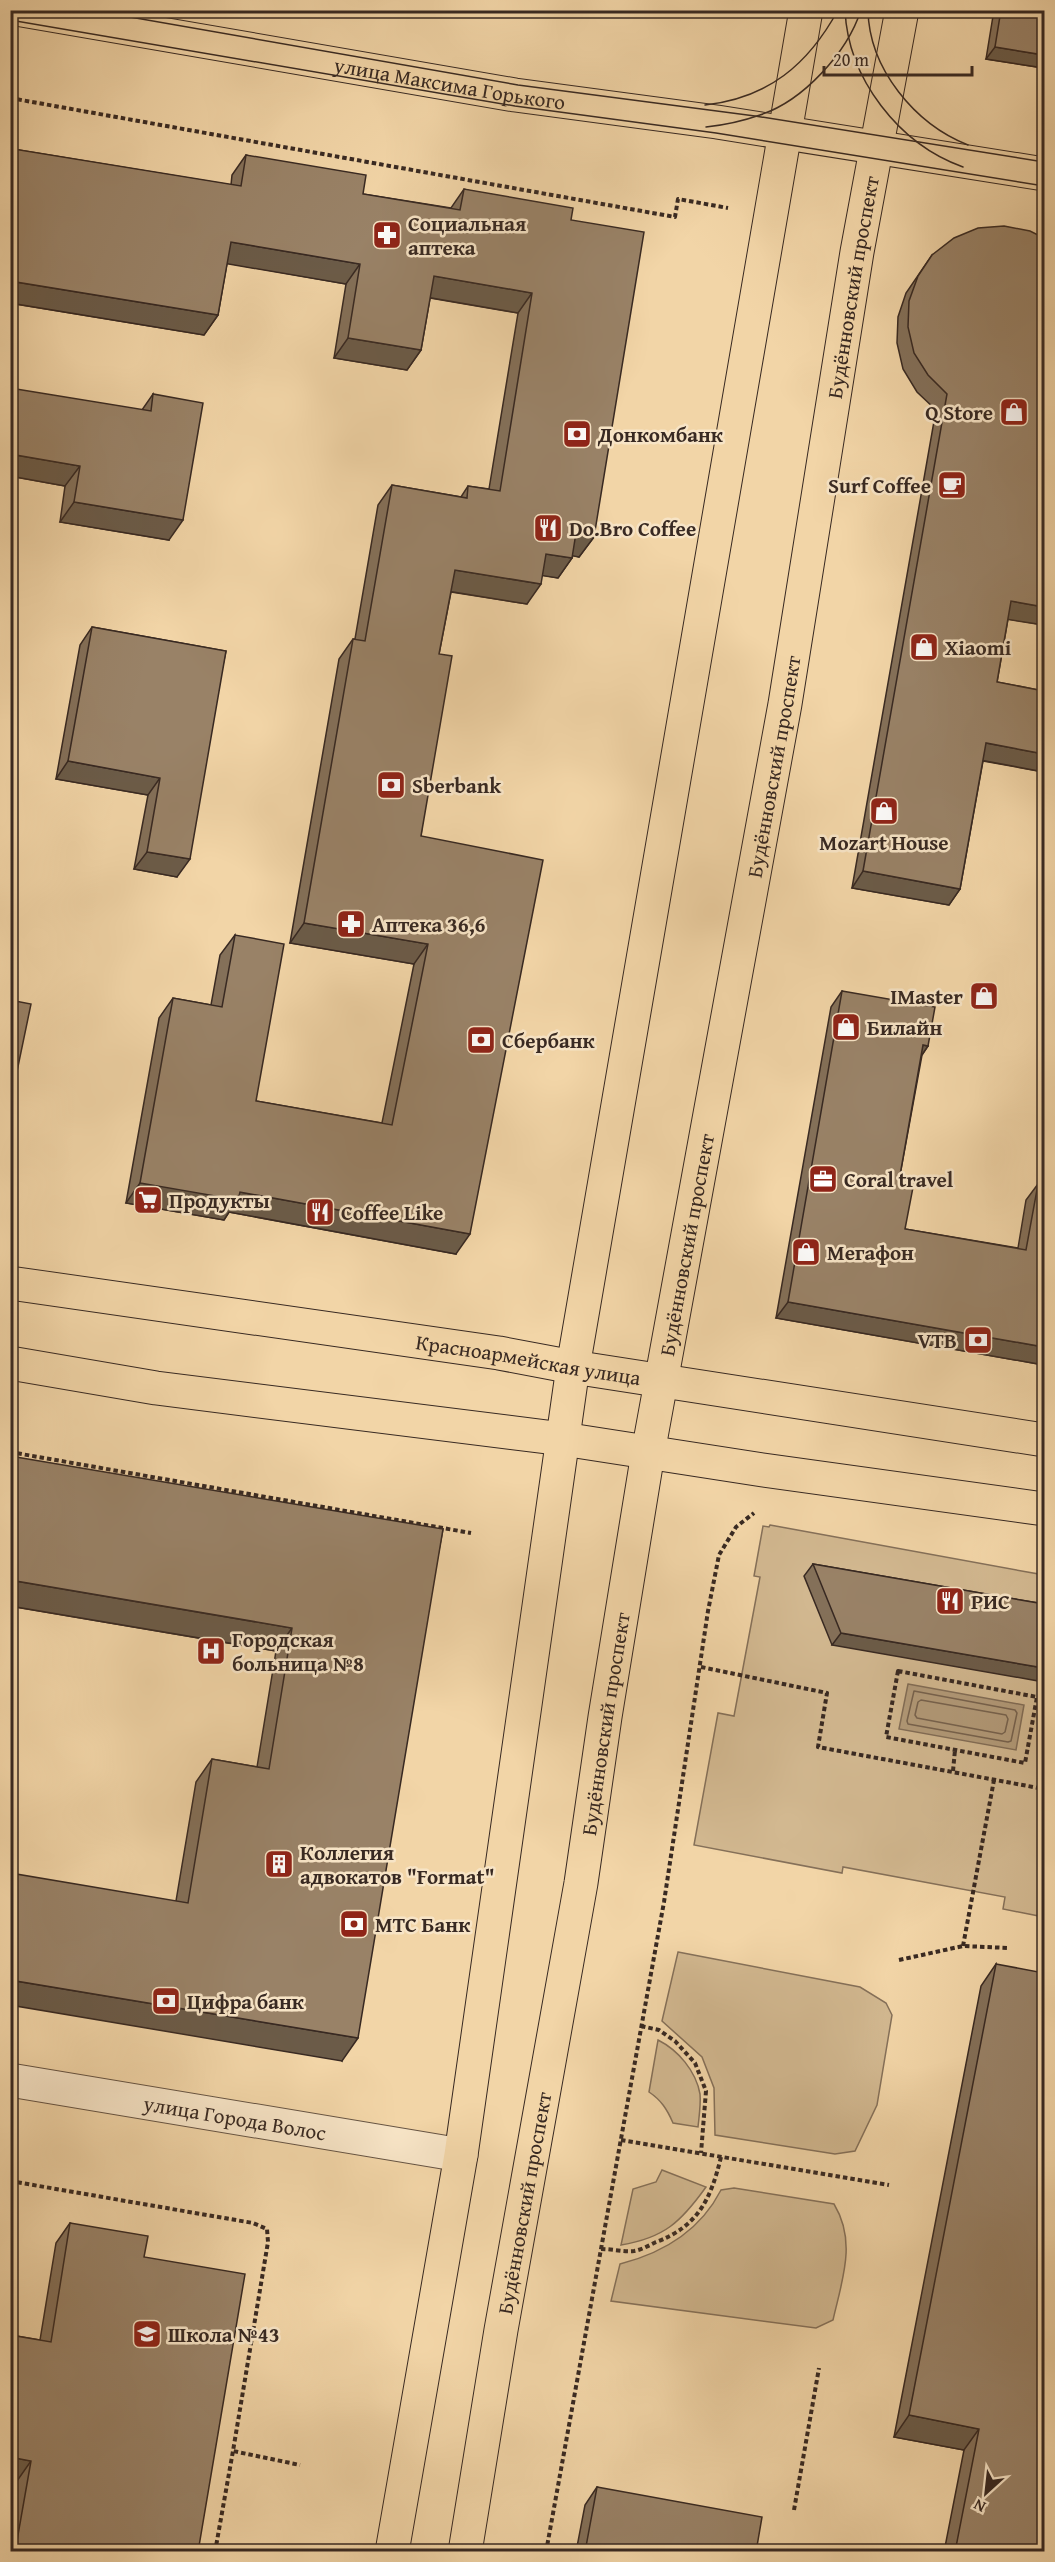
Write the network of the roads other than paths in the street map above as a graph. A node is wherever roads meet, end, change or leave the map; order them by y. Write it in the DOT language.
graph roads {
  1 [pos="22,10"];
  2 [pos="806,10"];
  3 [pos="902,10"];
  4 [pos="785,132"];
  5 [pos="877,147"];
  6 [pos="1044,174"];
  7 [pos="10,1283"];
  8 [pos="10,1363"];
  9 [pos="573,1367"];
  10 [pos="660,1379"];
  11 [pos="563,1438"];
  12 [pos="1044,1440"];
  13 [pos="648,1453"];
  14 [pos="1044,1509"];
  15 [pos="10,2080"];
  16 [pos="461,2155"];
  17 [pos="392,2552"];
  18 [pos="465,2552"];
  1 -- 4 [label="main road, улица Максима Горького"];
  2 -- 4 [label="main road"];
  3 -- 5 [label="main road, Будённовский проспект"];
  4 -- 5 [label="main road, улица Максима Горького"];
  4 -- 9 [label="main road"];
  5 -- 6 [label="main road, улица Максима Горького"];
  5 -- 10 [label="main road, Будённовский проспект"];
  7 -- 9 [label="main road, Красноармейская улица"];
  8 -- 11 [label="main road"];
  9 -- 10 [label="main road, Красноармейская улица"];
  9 -- 11 [label="main road"];
  10 -- 12 [label="main road, Красноармейская улица"];
  10 -- 13 [label="main road, Будённовский проспект"];
  11 -- 13 [label="main road"];
  11 -- 16 [label="main road"];
  13 -- 14 [label="main road"];
  13 -- 18 [label="main road, Будённовский проспект"];
  15 -- 16 [label="street, улица Города Волос"];
  16 -- 17 [label="main road"];
}
